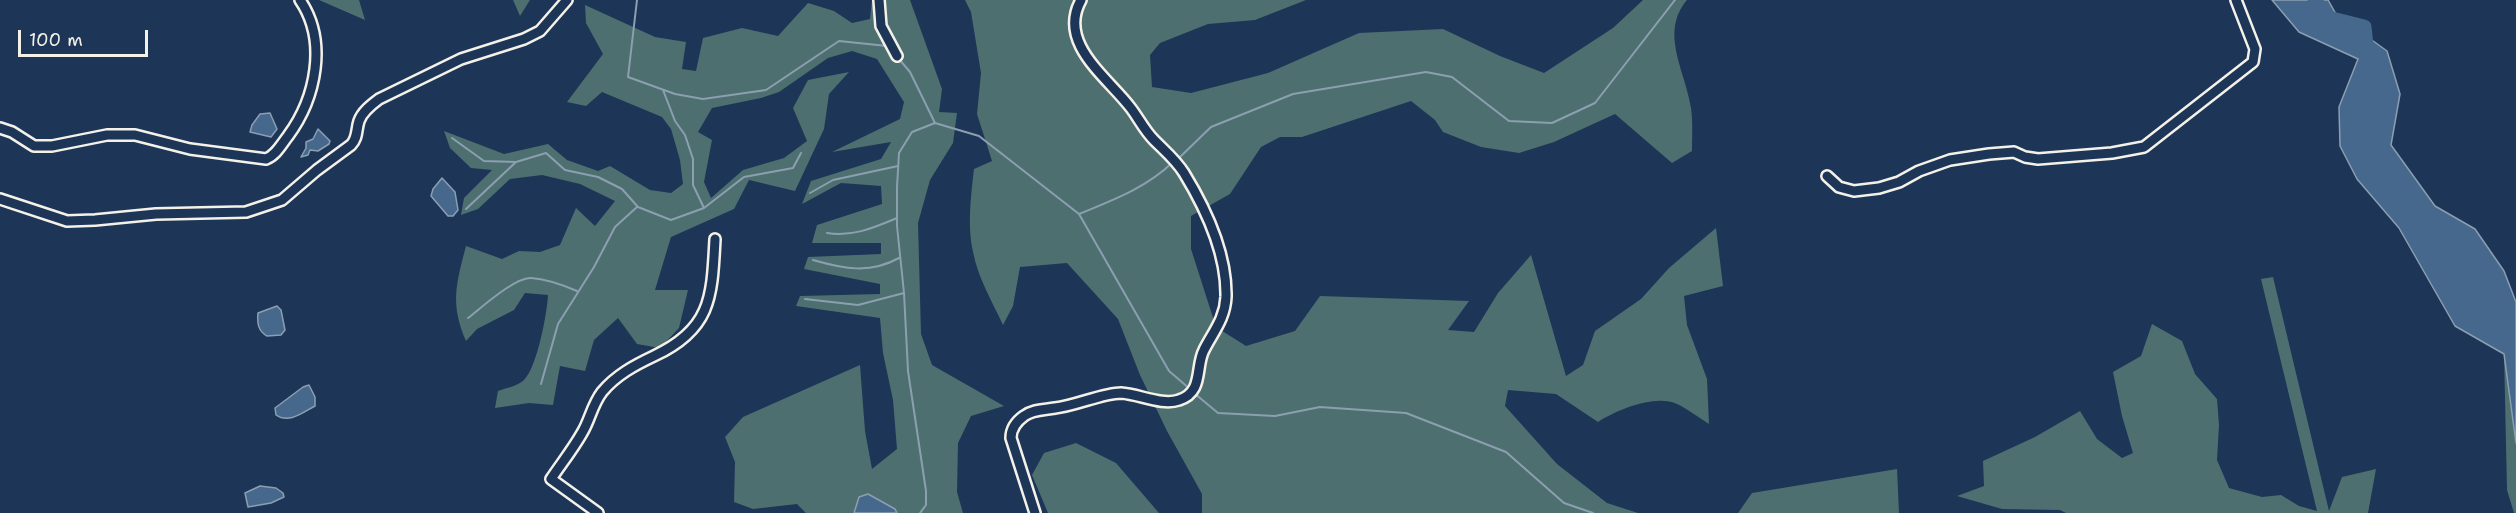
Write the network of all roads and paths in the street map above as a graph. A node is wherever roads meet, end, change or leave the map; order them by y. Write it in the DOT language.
graph roads {
  1 [pos="300,0"];
  2 [pos="567,0"];
  3 [pos="879,0"];
  4 [pos="1081,0"];
  5 [pos="2236,0"];
  6 [pos="897,56"];
  7 [pos="0,128"];
  8 [pos="1827,176"];
  9 [pos="0,200"];
  10 [pos="715,239"];
  11 [pos="598,513"];
  12 [pos="1035,513"];
  1 -- 7 [label="street"];
  2 -- 9 [label="street"];
  3 -- 6 [label="street"];
  4 -- 12 [label="street"];
  5 -- 8 [label="street"];
  10 -- 11 [label="street"];
}
